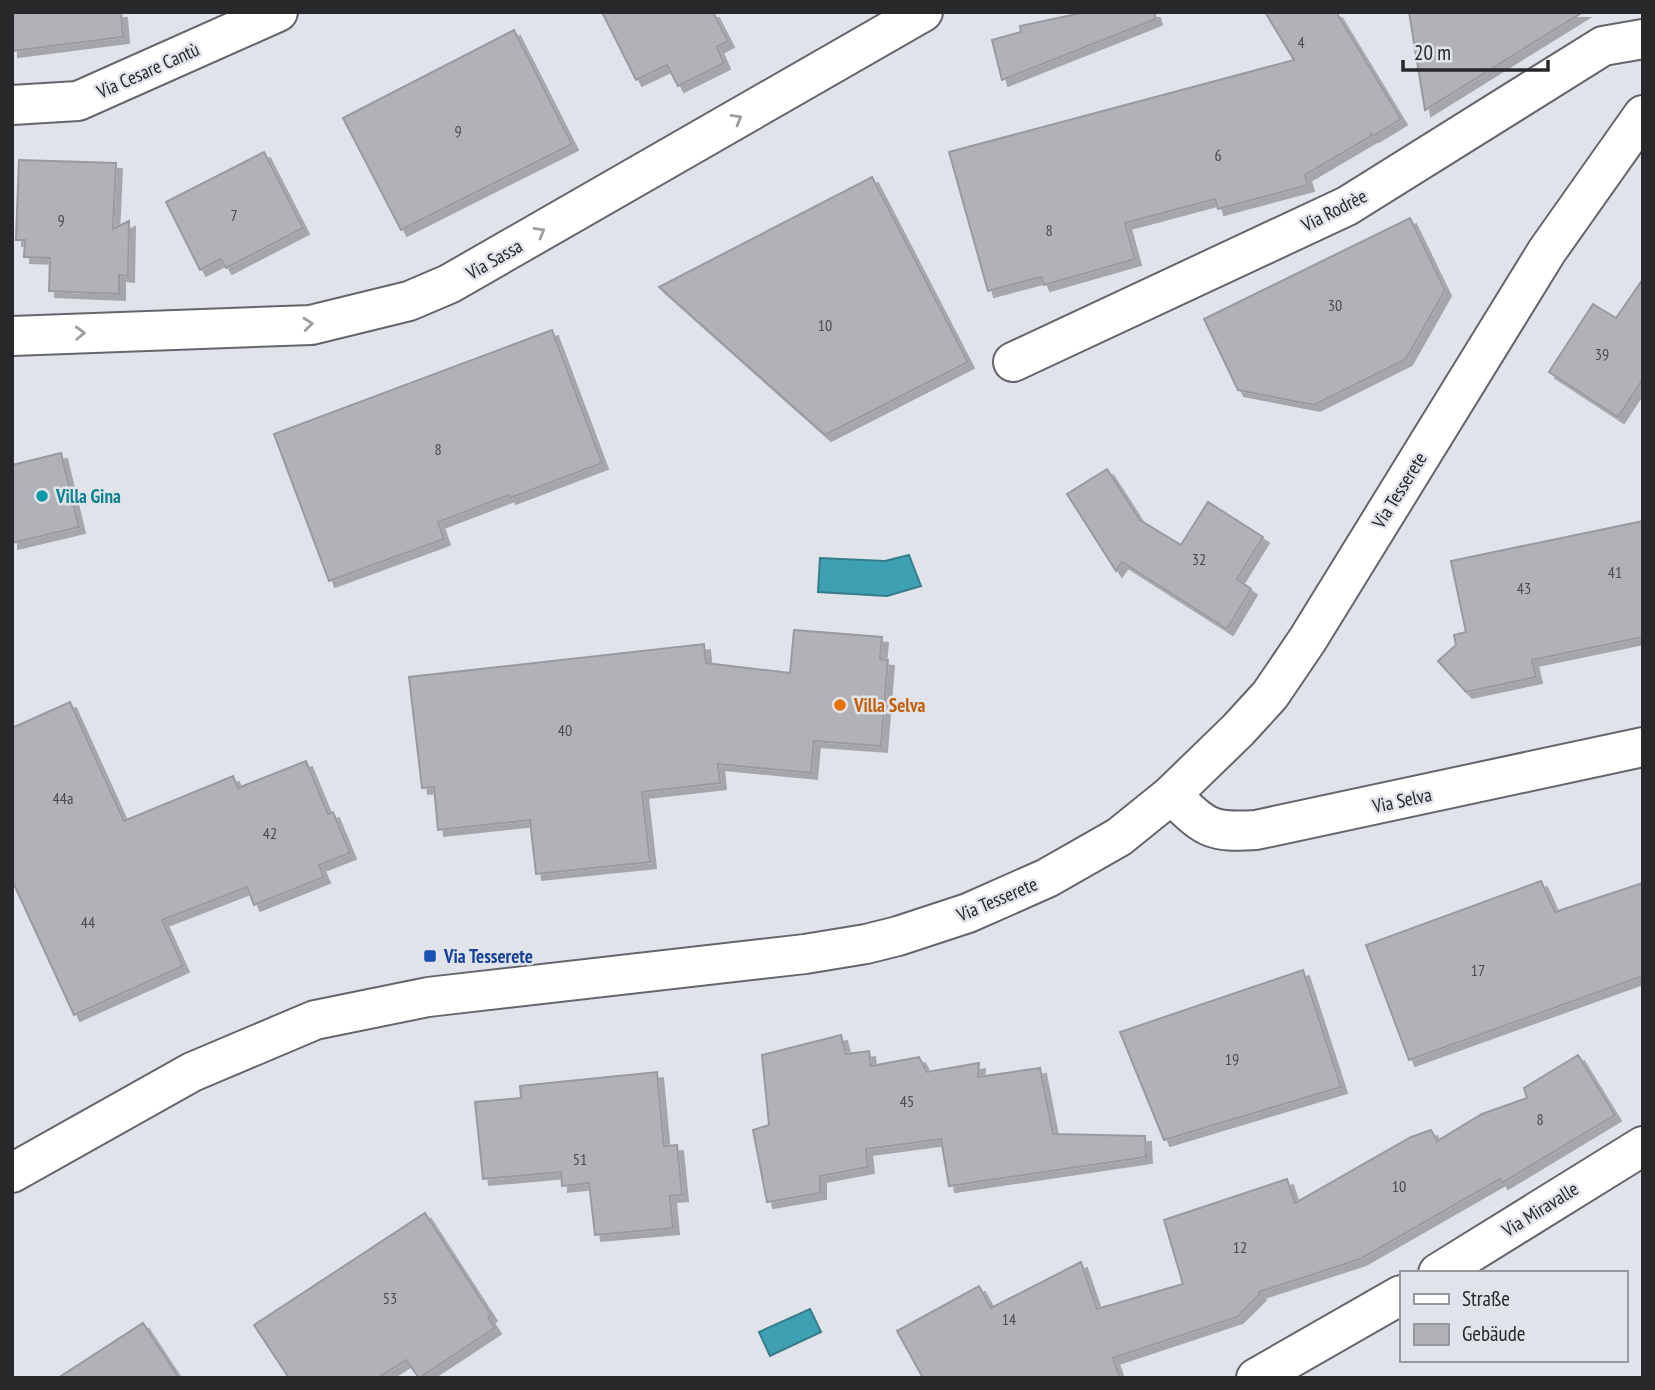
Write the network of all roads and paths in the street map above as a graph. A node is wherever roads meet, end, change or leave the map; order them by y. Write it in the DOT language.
graph roads {
  1 [pos="278,12"];
  2 [pos="923,12"];
  3 [pos="1643,39"];
  4 [pos="12,105"];
  5 [pos="1643,115"];
  6 [pos="12,336"];
  7 [pos="1013,362"];
  8 [pos="1643,747"];
  9 [pos="1171,795"];
  10 [pos="1643,1146"];
  11 [pos="12,1174"];
  12 [pos="1441,1271"];
  13 [pos="1400,1296"];
  14 [pos="1256,1378"];
  1 -- 4 [label="street, Via Cesare Cantù"];
  6 -- 2 [label="street, Via Sassa, one-way"];
  3 -- 7 [label="street, Via Rodrèe"];
  5 -- 9 [label="street, Via Tesserete"];
  8 -- 9 [label="street, Via Selva"];
  9 -- 11 [label="street, Via Tesserete"];
  10 -- 12 [label="street, Via Miravalle"];
  13 -- 14 [label="street"];
}
